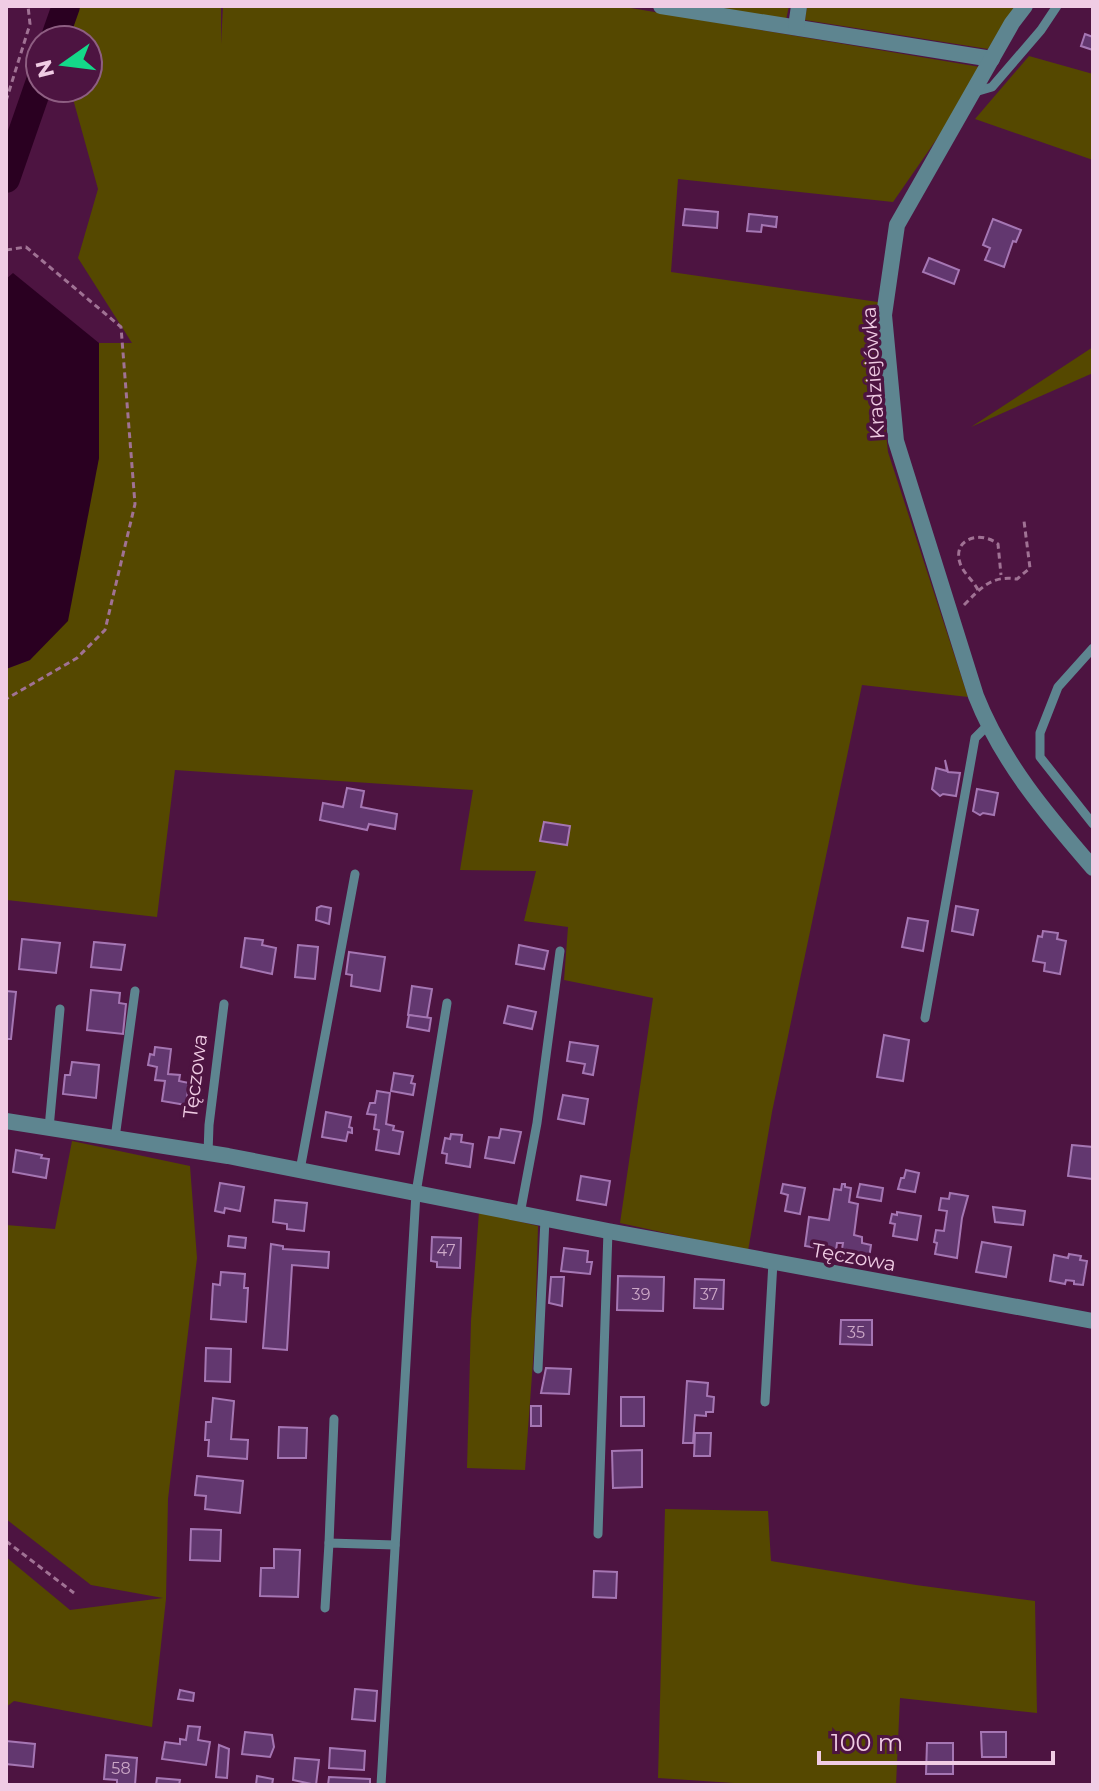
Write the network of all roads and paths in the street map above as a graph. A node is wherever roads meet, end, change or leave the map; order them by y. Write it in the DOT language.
graph roads {
  1 [pos="28,6"];
  2 [pos="661,6"];
  3 [pos="799,6"];
  4 [pos="1025,6"];
  5 [pos="1057,6"];
  6 [pos="796,27"];
  7 [pos="992,59"];
  8 [pos="972,94"];
  9 [pos="6,101"];
  10 [pos="6,250"];
  11 [pos="1024,521"];
  12 [pos="1002,577"];
  13 [pos="978,590"];
  14 [pos="950,612"];
  15 [pos="1093,648"];
  16 [pos="6,699"];
  17 [pos="987,726"];
  18 [pos="1093,824"];
  19 [pos="1093,868"];
  20 [pos="355,874"];
  21 [pos="560,951"];
  22 [pos="135,991"];
  23 [pos="447,1003"];
  24 [pos="224,1004"];
  25 [pos="60,1009"];
  26 [pos="925,1018"];
  27 [pos="6,1121"];
  28 [pos="49,1128"];
  29 [pos="115,1138"];
  30 [pos="208,1153"];
  31 [pos="300,1170"];
  32 [pos="416,1193"];
  33 [pos="520,1214"];
  34 [pos="545,1219"];
  35 [pos="608,1231"];
  36 [pos="773,1262"];
  37 [pos="1093,1321"];
  38 [pos="538,1369"];
  39 [pos="765,1402"];
  40 [pos="334,1419"];
  41 [pos="598,1534"];
  42 [pos="6,1541"];
  43 [pos="329,1543"];
  44 [pos="395,1545"];
  45 [pos="74,1593"];
  46 [pos="325,1608"];
  47 [pos="381,1785"];
  1 -- 9 [label="path"];
  2 -- 6 [label="street"];
  3 -- 6 [label="street"];
  4 -- 7 [label="street, Kradziejówka"];
  5 -- 8 [label="lane"];
  6 -- 7 [label="street"];
  7 -- 8 [label="street, Kradziejówka"];
  8 -- 14 [label="street, Kradziejówka"];
  10 -- 16 [label="path"];
  11 -- 12 [label="path"];
  12 -- 13 [label="path"];
  12 -- 13 [label="path"];
  13 -- 14 [label="path"];
  14 -- 17 [label="street, Kradziejówka"];
  15 -- 18 [label="lane"];
  17 -- 19 [label="street, Kradziejówka"];
  17 -- 26 [label="lane"];
  20 -- 31 [label="lane"];
  21 -- 33 [label="lane"];
  22 -- 29 [label="lane"];
  23 -- 32 [label="lane"];
  24 -- 30 [label="lane, Tęczowa"];
  25 -- 28 [label="lane"];
  27 -- 28 [label="street, Tęczowa"];
  28 -- 29 [label="street, Tęczowa"];
  29 -- 30 [label="street, Tęczowa"];
  30 -- 31 [label="street, Tęczowa"];
  31 -- 32 [label="street, Tęczowa"];
  32 -- 33 [label="street, Tęczowa"];
  32 -- 44 [label="lane"];
  33 -- 34 [label="street, Tęczowa"];
  34 -- 35 [label="street, Tęczowa"];
  34 -- 38 [label="lane"];
  35 -- 36 [label="street, Tęczowa"];
  35 -- 41 [label="lane"];
  36 -- 37 [label="street, Tęczowa"];
  36 -- 39 [label="lane"];
  40 -- 43 [label="lane"];
  42 -- 45 [label="path"];
  43 -- 44 [label="lane"];
  43 -- 46 [label="lane"];
  44 -- 47 [label="lane"];
}
